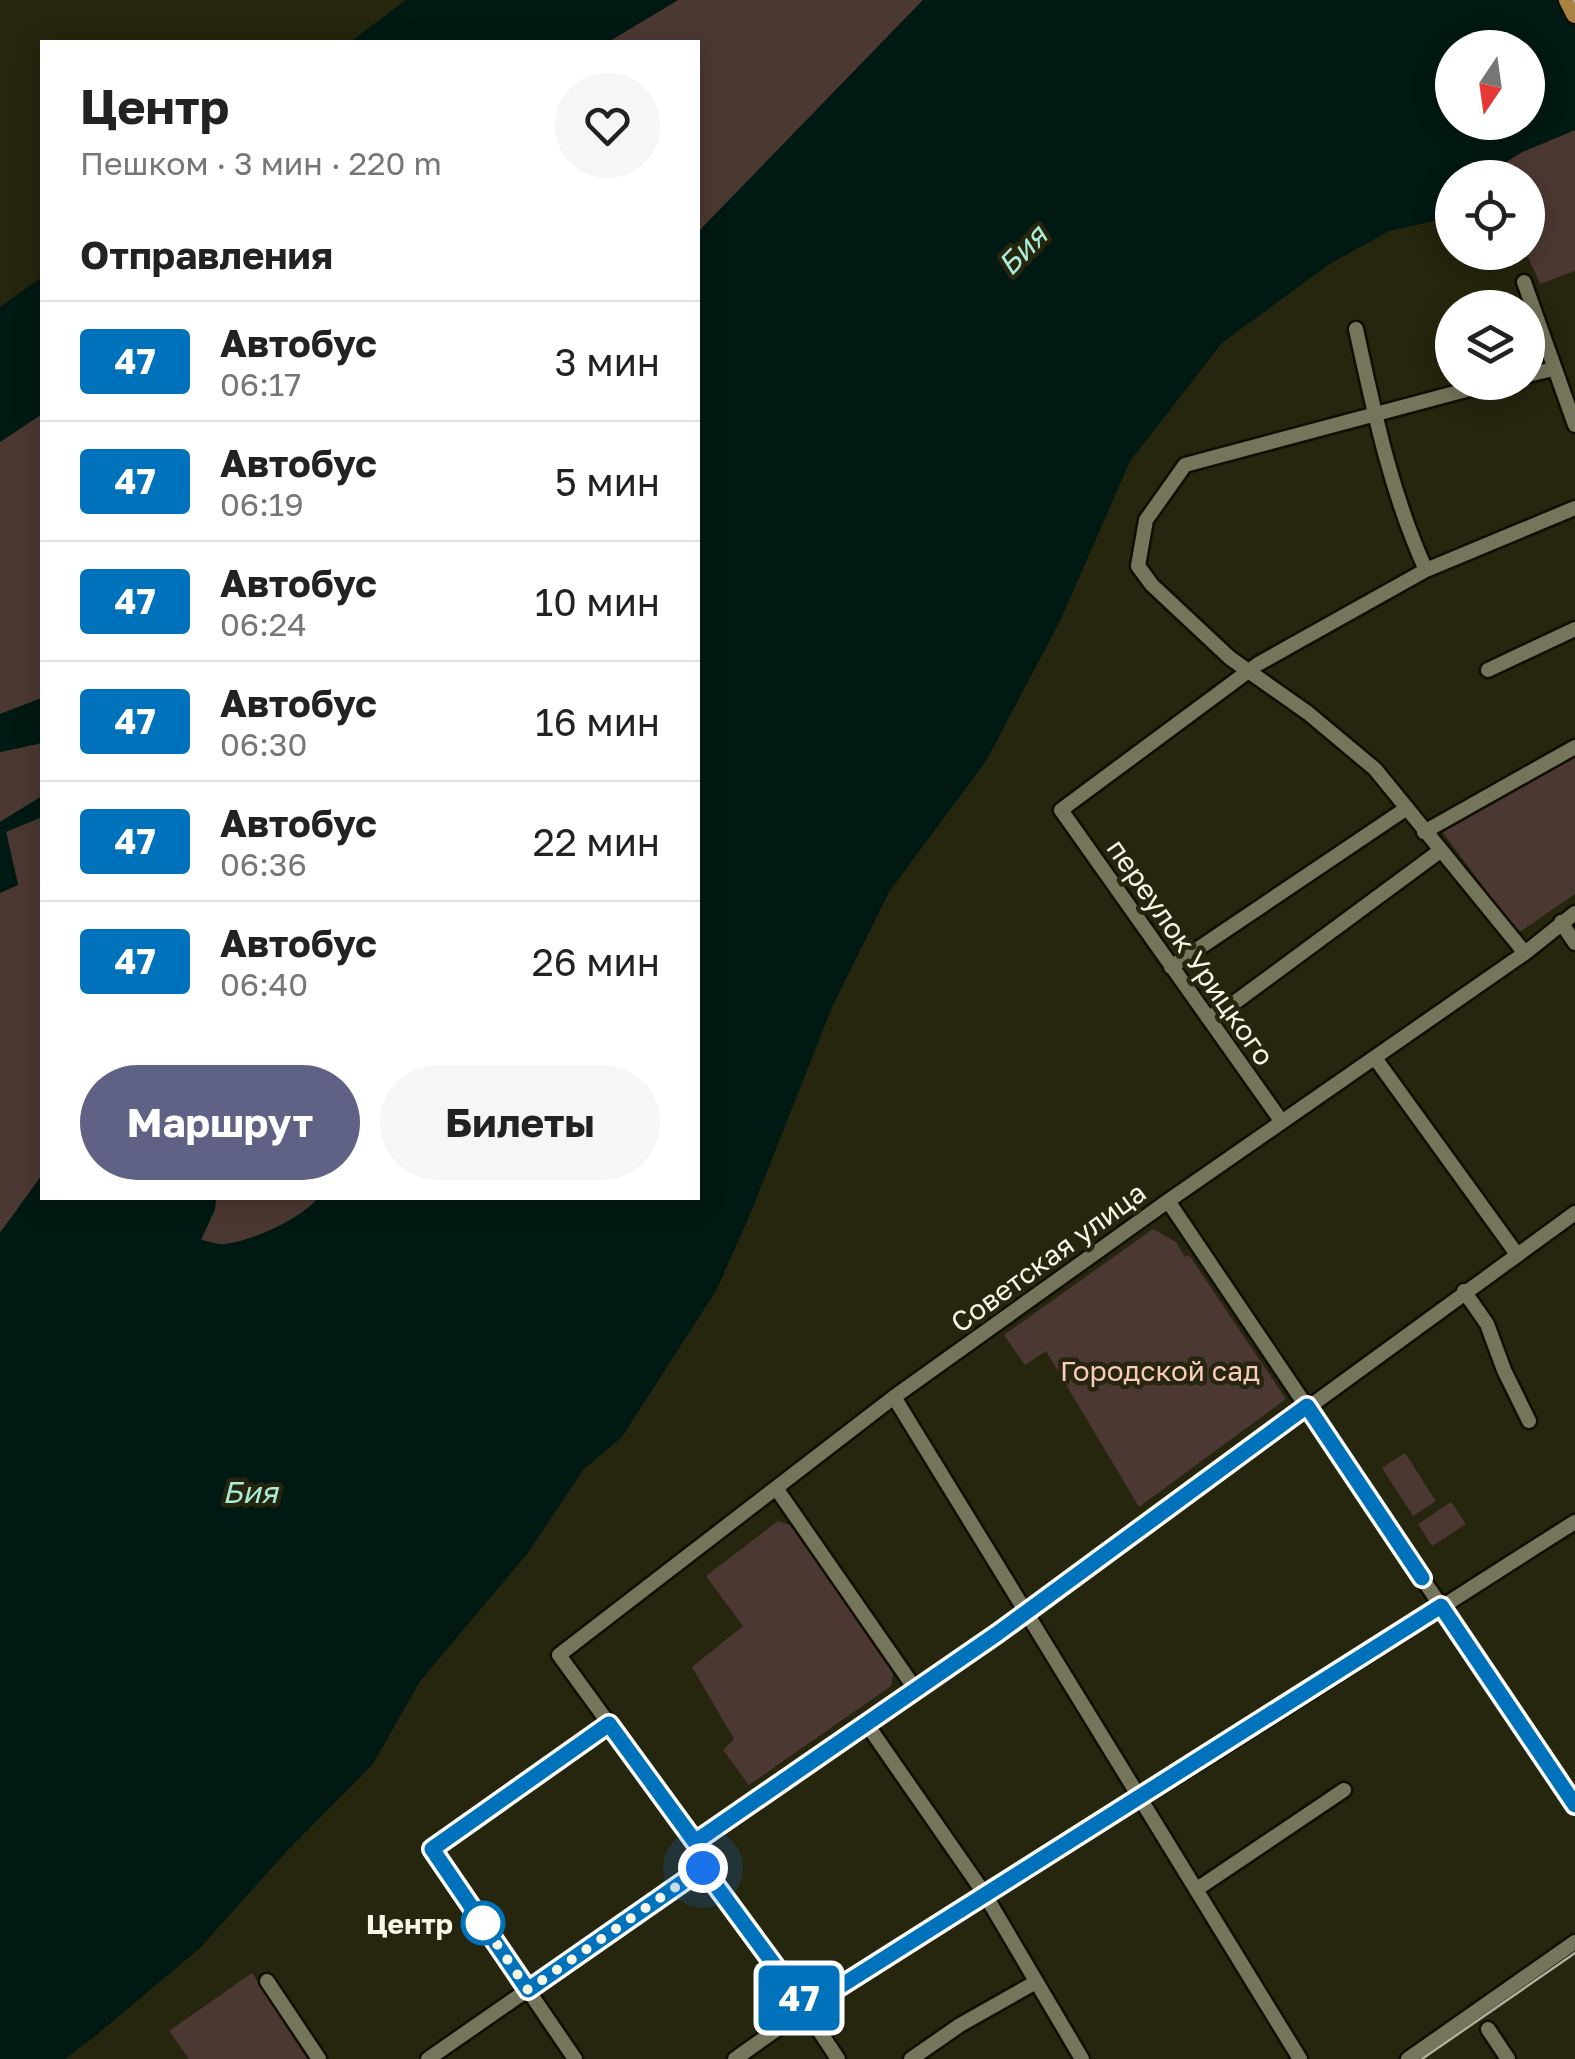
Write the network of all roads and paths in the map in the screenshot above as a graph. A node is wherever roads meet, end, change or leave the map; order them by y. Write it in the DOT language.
graph roads {
  1 [pos="1568,0"];
  2 [pos="1575,14"];
  3 [pos="1524,282"];
  4 [pos="1356,329"];
  5 [pos="1554,368"];
  6 [pos="1545,370"];
  7 [pos="1435,397"];
  8 [pos="1374,412"];
  9 [pos="1575,425"];
  10 [pos="1575,508"];
  11 [pos="1426,570"];
  12 [pos="1575,629"];
  13 [pos="1249,670"];
  14 [pos="1488,670"];
  15 [pos="1575,748"];
  16 [pos="1407,808"];
  17 [pos="1424,832"];
  18 [pos="1440,851"];
  19 [pos="1575,913"];
  20 [pos="1561,922"];
  21 [pos="1575,943"];
  22 [pos="1525,953"];
  23 [pos="1171,966"];
  24 [pos="1208,1018"];
  25 [pos="1375,1058"];
  26 [pos="1282,1122"];
  27 [pos="1168,1201"];
  28 [pos="1575,1212"];
  29 [pos="1516,1253"];
  30 [pos="1464,1292"];
  31 [pos="894,1397"];
  32 [pos="1307,1406"];
  33 [pos="1529,1421"];
  34 [pos="776,1488"];
  35 [pos="1575,1522"];
  36 [pos="1441,1606"];
  37 [pos="1025,1614"];
  38 [pos="916,1690"];
  39 [pos="866,1723"];
  40 [pos="609,1724"];
  41 [pos="1344,1790"];
  42 [pos="1141,1799"];
  43 [pos="1575,1805"];
  44 [pos="695,1842"];
  45 [pos="703,1868"];
  46 [pos="1197,1888"];
  47 [pos="984,1892"];
  48 [pos="1575,1942"];
  49 [pos="267,1981"];
  50 [pos="1036,1982"];
  51 [pos="528,1990"];
  52 [pos="806,2008"];
  53 [pos="1488,2029"];
  54 [pos="319,2059"];
  55 [pos="428,2059"];
  56 [pos="575,2059"];
  57 [pos="735,2059"];
  58 [pos="838,2059"];
  59 [pos="911,2059"];
  60 [pos="1082,2059"];
  61 [pos="1300,2059"];
  62 [pos="1408,2059"];
  63 [pos="1508,2059"];
  1 -- 2 [label="main road"];
  3 -- 5 [label="street"];
  4 -- 8 [label="street"];
  5 -- 6 [label="street"];
  5 -- 9 [label="street"];
  7 -- 8 [label="street"];
  8 -- 11 [label="street"];
  8 -- 13 [label="street"];
  10 -- 11 [label="street"];
  11 -- 13 [label="street"];
  12 -- 14 [label="street"];
  13 -- 16 [label="street"];
  13 -- 23 [label="street, переулок Урицкого"];
  15 -- 17 [label="street"];
  16 -- 17 [label="street"];
  16 -- 23 [label="street"];
  17 -- 18 [label="street"];
  18 -- 22 [label="street"];
  18 -- 24 [label="street"];
  19 -- 20 [label="street, Советская улица"];
  20 -- 21 [label="street"];
  20 -- 22 [label="street, Советская улица"];
  22 -- 25 [label="street, Советская улица"];
  23 -- 24 [label="street, переулок Урицкого"];
  24 -- 26 [label="street, переулок Урицкого"];
  25 -- 26 [label="street, Советская улица"];
  25 -- 29 [label="street"];
  26 -- 27 [label="street, Советская улица"];
  27 -- 31 [label="street, Советская улица"];
  27 -- 32 [label="street"];
  28 -- 29 [label="street"];
  29 -- 30 [label="street"];
  30 -- 32 [label="street"];
  30 -- 33 [label="street"];
  31 -- 34 [label="street, Советская улица"];
  31 -- 37 [label="street"];
  32 -- 36 [label="street"];
  32 -- 37 [label="street"];
  34 -- 38 [label="street"];
  34 -- 40 [label="street, Советская улица"];
  35 -- 36 [label="street"];
  36 -- 42 [label="street"];
  36 -- 43 [label="street"];
  37 -- 38 [label="street"];
  37 -- 42 [label="street"];
  38 -- 39 [label="street"];
  39 -- 44 [label="street"];
  39 -- 47 [label="street"];
  40 -- 44 [label="street"];
  40 -- 51 [label="street"];
  41 -- 46 [label="street"];
  42 -- 46 [label="street"];
  42 -- 47 [label="street"];
  44 -- 45 [label="street"];
  45 -- 51 [label="street"];
  45 -- 52 [label="street"];
  46 -- 61 [label="street"];
  47 -- 50 [label="street"];
  47 -- 52 [label="street"];
  48 -- 62 [label="street"];
  49 -- 54 [label="street"];
  50 -- 59 [label="street"];
  50 -- 60 [label="street"];
  51 -- 55 [label="street"];
  51 -- 56 [label="street"];
  52 -- 57 [label="street"];
  52 -- 58 [label="street"];
  53 -- 63 [label="street"];
}
